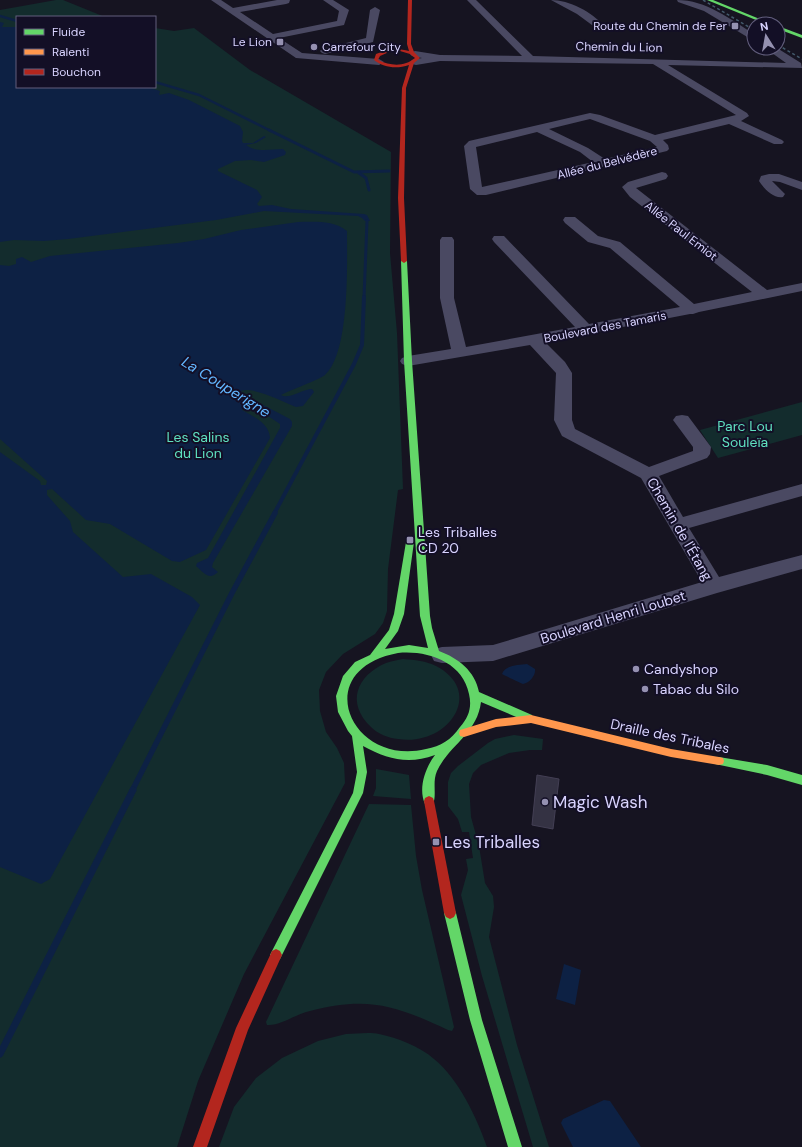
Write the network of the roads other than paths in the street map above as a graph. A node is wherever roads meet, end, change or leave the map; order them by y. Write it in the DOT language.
graph roads {
  1 [pos="215,0"];
  2 [pos="326,0"];
  3 [pos="410,0"];
  4 [pos="471,0"];
  5 [pos="555,0"];
  6 [pos="681,0"];
  7 [pos="286,1"];
  8 [pos="711,1"];
  9 [pos="375,10"];
  10 [pos="231,11"];
  11 [pos="749,16"];
  12 [pos="409,24"];
  13 [pos="599,26"];
  14 [pos="786,30"];
  15 [pos="401,33"];
  16 [pos="746,33"];
  17 [pos="271,37"];
  18 [pos="802,37"];
  19 [pos="394,43"];
  20 [pos="388,51"];
  21 [pos="783,56"];
  22 [pos="321,57"];
  23 [pos="378,58"];
  24 [pos="414,58"];
  25 [pos="530,58"];
  26 [pos="652,60"];
  27 [pos="390,65"];
  28 [pos="800,67"];
  29 [pos="404,88"];
  30 [pos="730,120"];
  31 [pos="538,128"];
  32 [pos="654,139"];
  33 [pos="778,142"];
  34 [pos="604,164"];
  35 [pos="662,176"];
  36 [pos="802,186"];
  37 [pos="779,194"];
  38 [pos="570,220"];
  39 [pos="499,239"];
  40 [pos="447,240"];
  41 [pos="802,287"];
  42 [pos="765,296"];
  43 [pos="693,310"];
  44 [pos="586,330"];
  45 [pos="534,340"];
  46 [pos="460,353"];
  47 [pos="408,361"];
  48 [pos="682,420"];
  49 [pos="648,474"];
  50 [pos="416,483"];
  51 [pos="802,490"];
  52 [pos="679,524"];
  53 [pos="802,562"];
  54 [pos="714,586"];
  55 [pos="493,653"];
  56 [pos="438,654"];
  57 [pos="375,655"];
  58 [pos="474,689"];
  59 [pos="531,719"];
  60 [pos="464,733"];
  61 [pos="356,737"];
  62 [pos="448,746"];
  63 [pos="802,780"];
  64 [pos="200,1147"];
  65 [pos="515,1147"];
  1 -- 10 [label="street"];
  2 -- 17 [label="street"];
  3 -- 12 [label="main road"];
  4 -- 25 [label="street"];
  5 -- 13 [label="street"];
  6 -- 16 [label="street"];
  7 -- 10 [label="street"];
  8 -- 11 [label="main road"];
  9 -- 22 [label="street"];
  10 -- 17 [label="street"];
  12 -- 15 [label="main road"];
  12 -- 24 [label="main road"];
  14 -- 18 [label="main road"];
  17 -- 22 [label="street"];
  19 -- 20 [label="main road"];
  20 -- 23 [label="main road"];
  20 -- 24 [label="main road"];
  21 -- 28 [label="street"];
  22 -- 23 [label="street"];
  23 -- 27 [label="main road"];
  24 -- 25 [label="street, Chemin du Lion"];
  24 -- 27 [label="main road"];
  24 -- 29 [label="main road"];
  25 -- 26 [label="street, Chemin du Lion"];
  26 -- 28 [label="street, Chemin du Lion"];
  26 -- 30 [label="street"];
  27 -- 29 [label="main road"];
  29 -- 47 [label="main road"];
  30 -- 32 [label="street"];
  30 -- 33 [label="street"];
  31 -- 32 [label="street, Allée du Belvédère"];
  31 -- 34 [label="street"];
  31 -- 34 [label="street, Allée du Belvédère"];
  32 -- 34 [label="street, Allée du Belvédère"];
  35 -- 42 [label="street, Allée Paul Emiot"];
  36 -- 37 [label="street"];
  38 -- 43 [label="street"];
  39 -- 44 [label="street"];
  40 -- 46 [label="street"];
  41 -- 42 [label="street, Boulevard des Tamaris"];
  42 -- 43 [label="street, Boulevard des Tamaris"];
  43 -- 44 [label="street, Boulevard des Tamaris"];
  44 -- 45 [label="street, Boulevard des Tamaris"];
  45 -- 46 [label="street, Boulevard des Tamaris"];
  45 -- 49 [label="street, Chemin de l'Étang"];
  46 -- 47 [label="street, Boulevard des Tamaris"];
  47 -- 50 [label="main road"];
  48 -- 49 [label="street"];
  49 -- 52 [label="street, Chemin de l'Étang"];
  50 -- 56 [label="main road"];
  50 -- 57 [label="main road"];
  51 -- 52 [label="street"];
  52 -- 54 [label="street, Chemin de l'Étang"];
  53 -- 54 [label="street, Boulevard Henri Loubet"];
  54 -- 55 [label="street, Boulevard Henri Loubet"];
  55 -- 56 [label="street, Boulevard Henri Loubet"];
  55 -- 58 [label="street"];
  56 -- 57 [label="main road"];
  56 -- 58 [label="main road"];
  57 -- 61 [label="main road"];
  58 -- 59 [label="main road, Draille des Tribales"];
  58 -- 60 [label="main road"];
  59 -- 60 [label="main road, Draille des Tribales"];
  59 -- 63 [label="main road, Draille des Tribales"];
  60 -- 62 [label="main road"];
  61 -- 62 [label="main road"];
  61 -- 64 [label="main road"];
  62 -- 65 [label="main road"];
}
